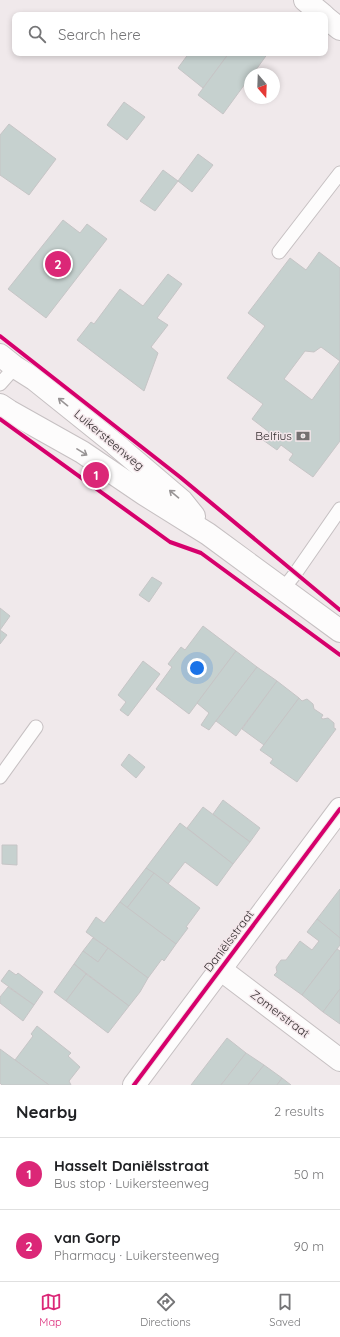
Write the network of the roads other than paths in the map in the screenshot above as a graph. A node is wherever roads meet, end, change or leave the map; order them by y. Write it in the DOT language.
graph roads {
  1 [pos="305,0"];
  2 [pos="319,12"];
  3 [pos="328,19"];
  4 [pos="340,29"];
  5 [pos="340,173"];
  6 [pos="278,252"];
  7 [pos="7,361"];
  8 [pos="0,384"];
  9 [pos="0,405"];
  10 [pos="340,509"];
  11 [pos="208,534"];
  12 [pos="283,589"];
  13 [pos="340,631"];
  14 [pos="36,726"];
  15 [pos="0,777"];
  16 [pos="340,809"];
  17 [pos="220,969"];
  18 [pos="340,1060"];
  19 [pos="134,1085"];
  1 -- 2 [label="main road"];
  3 -- 4 [label="main road"];
  5 -- 6 [label="lane"];
  7 -- 8 [label="lane"];
  11 -- 7 [label="main road, Luikersteenweg, one-way"];
  9 -- 11 [label="main road, Luikersteenweg, one-way"];
  10 -- 12 [label="lane"];
  11 -- 12 [label="main road, Luikersteenweg"];
  12 -- 13 [label="main road, Luikersteenweg"];
  14 -- 15 [label="lane"];
  16 -- 17 [label="main road, Daniëlsstraat"];
  17 -- 18 [label="main road, Zomerstraat"];
  17 -- 19 [label="main road, Daniëlsstraat"];
}
